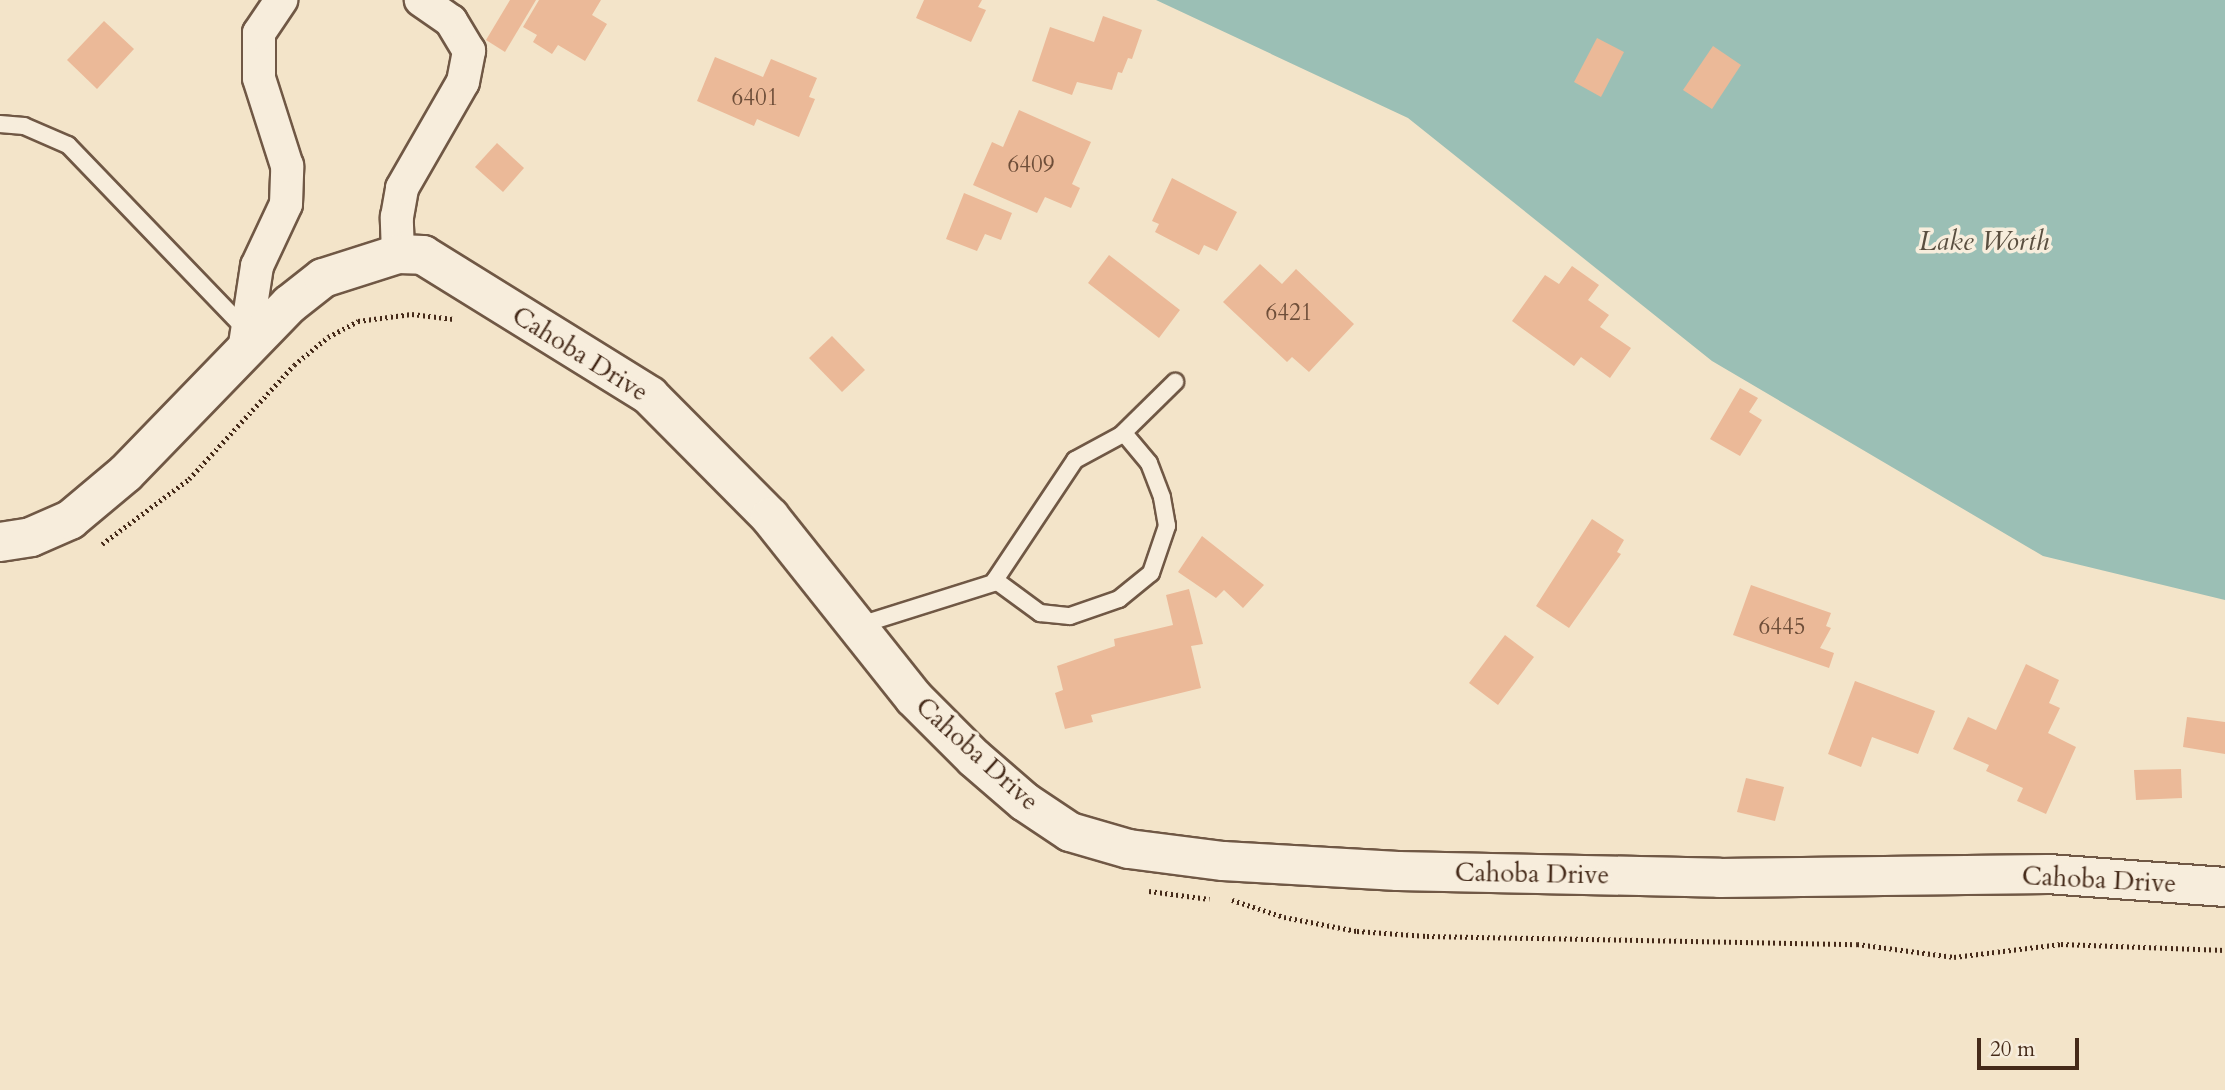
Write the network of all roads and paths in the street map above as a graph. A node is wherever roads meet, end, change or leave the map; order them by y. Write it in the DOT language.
graph roads {
  1 [pos="281,0"];
  2 [pos="421,0"];
  3 [pos="0,124"];
  4 [pos="398,254"];
  5 [pos="457,319"];
  6 [pos="244,340"];
  7 [pos="1175,382"];
  8 [pos="1124,433"];
  9 [pos="0,542"];
  10 [pos="100,545"];
  11 [pos="995,580"];
  12 [pos="857,626"];
  13 [pos="2225,887"];
  14 [pos="1145,890"];
  15 [pos="2225,950"];
  1 -- 6 [label="street"];
  2 -- 4 [label="street"];
  3 -- 6 [label="lane"];
  4 -- 6 [label="street, Cahoba Drive"];
  4 -- 12 [label="street, Cahoba Drive"];
  5 -- 10 [label="path"];
  6 -- 9 [label="street, Cahoba Drive"];
  7 -- 8 [label="lane"];
  8 -- 11 [label="lane"];
  8 -- 11 [label="lane"];
  11 -- 12 [label="lane"];
  12 -- 13 [label="street, Cahoba Drive"];
  14 -- 15 [label="path"];
}
